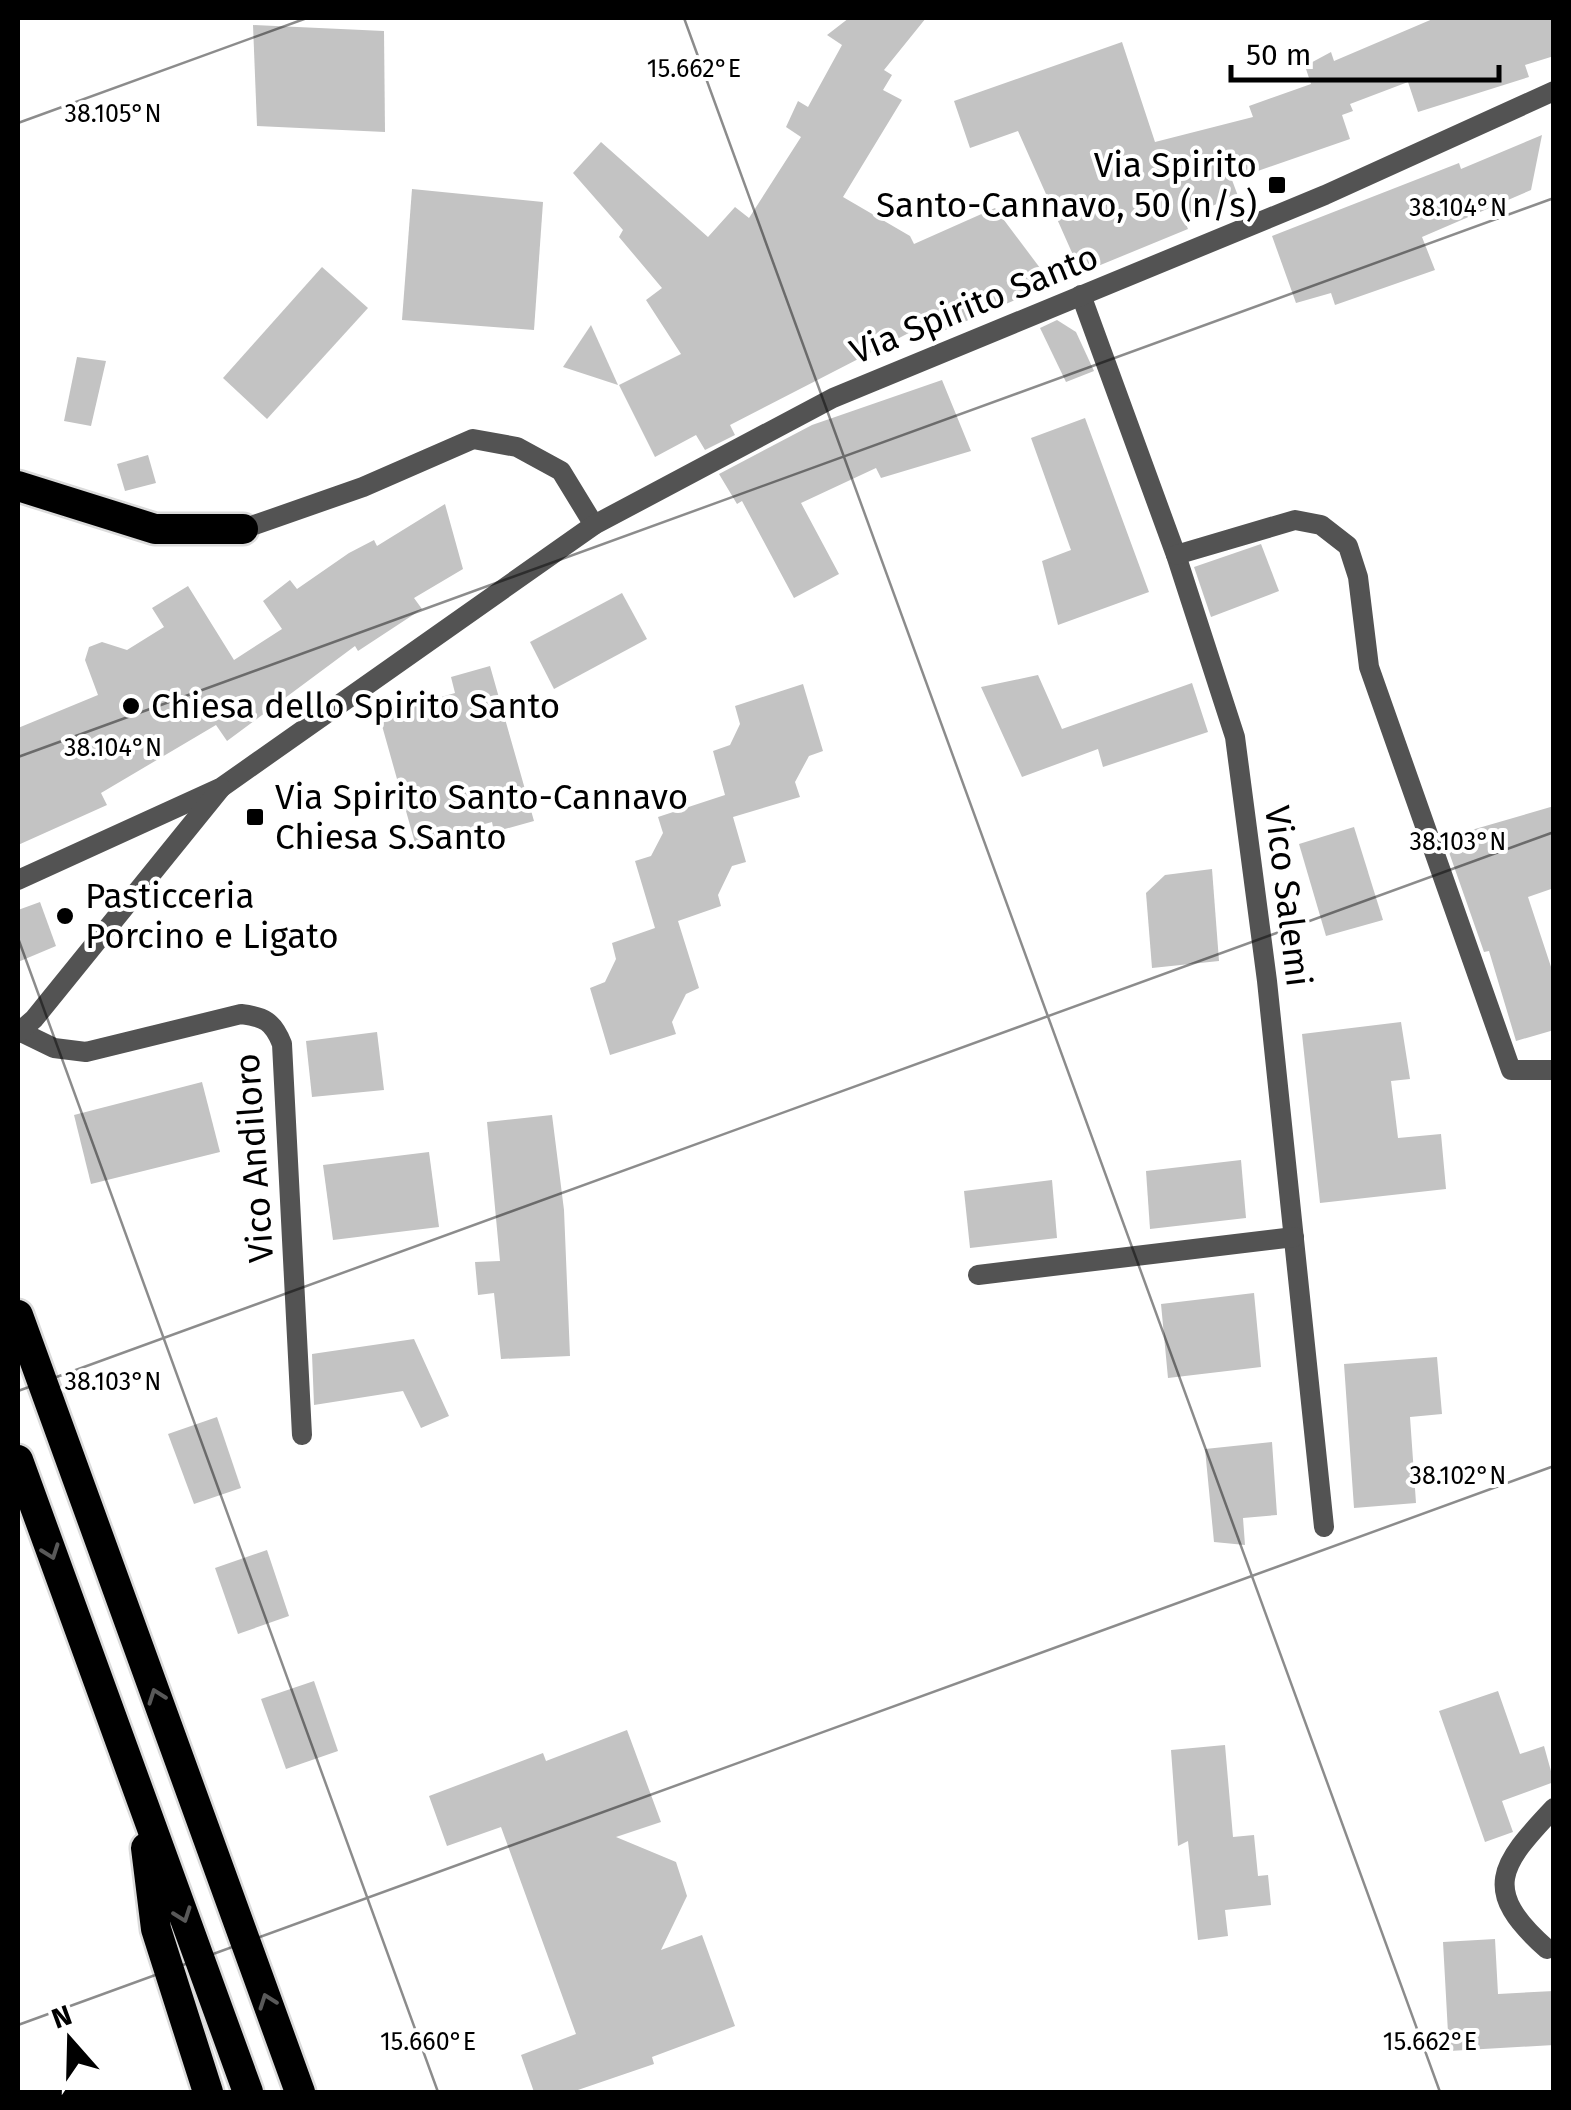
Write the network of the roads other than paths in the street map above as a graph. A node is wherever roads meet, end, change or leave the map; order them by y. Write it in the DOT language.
graph roads {
  1 [pos="1554,91"];
  2 [pos="1081,296"];
  3 [pos="18,486"];
  4 [pos="594,525"];
  5 [pos="243,529"];
  6 [pos="1176,555"];
  7 [pos="222,787"];
  8 [pos="18,880"];
  9 [pos="18,1032"];
  10 [pos="1554,1070"];
  11 [pos="1294,1237"];
  12 [pos="978,1276"];
  13 [pos="18,1315"];
  14 [pos="302,1435"];
  15 [pos="18,1460"];
  16 [pos="1324,1528"];
  17 [pos="138,1790"];
  18 [pos="1554,1808"];
  19 [pos="1546,1948"];
  20 [pos="208,2092"];
  21 [pos="248,2092"];
  22 [pos="300,2092"];
  1 -- 2 [label="street, Via Spirito Santo"];
  2 -- 4 [label="street, Via Spirito Santo"];
  2 -- 6 [label="street, Vico Salemi"];
  3 -- 5 [label="highway"];
  4 -- 5 [label="street"];
  4 -- 7 [label="street, Via Spirito Santo"];
  6 -- 10 [label="street"];
  6 -- 11 [label="street, Vico Salemi"];
  7 -- 8 [label="street"];
  7 -- 9 [label="street"];
  9 -- 14 [label="street, Vico Andiloro"];
  11 -- 12 [label="street"];
  11 -- 16 [label="street, Vico Salemi"];
  22 -- 13 [label="highway, one-way"];
  15 -- 17 [label="highway, one-way"];
  17 -- 20 [label="highway"];
  17 -- 21 [label="highway, one-way"];
  18 -- 19 [label="street"];
}
